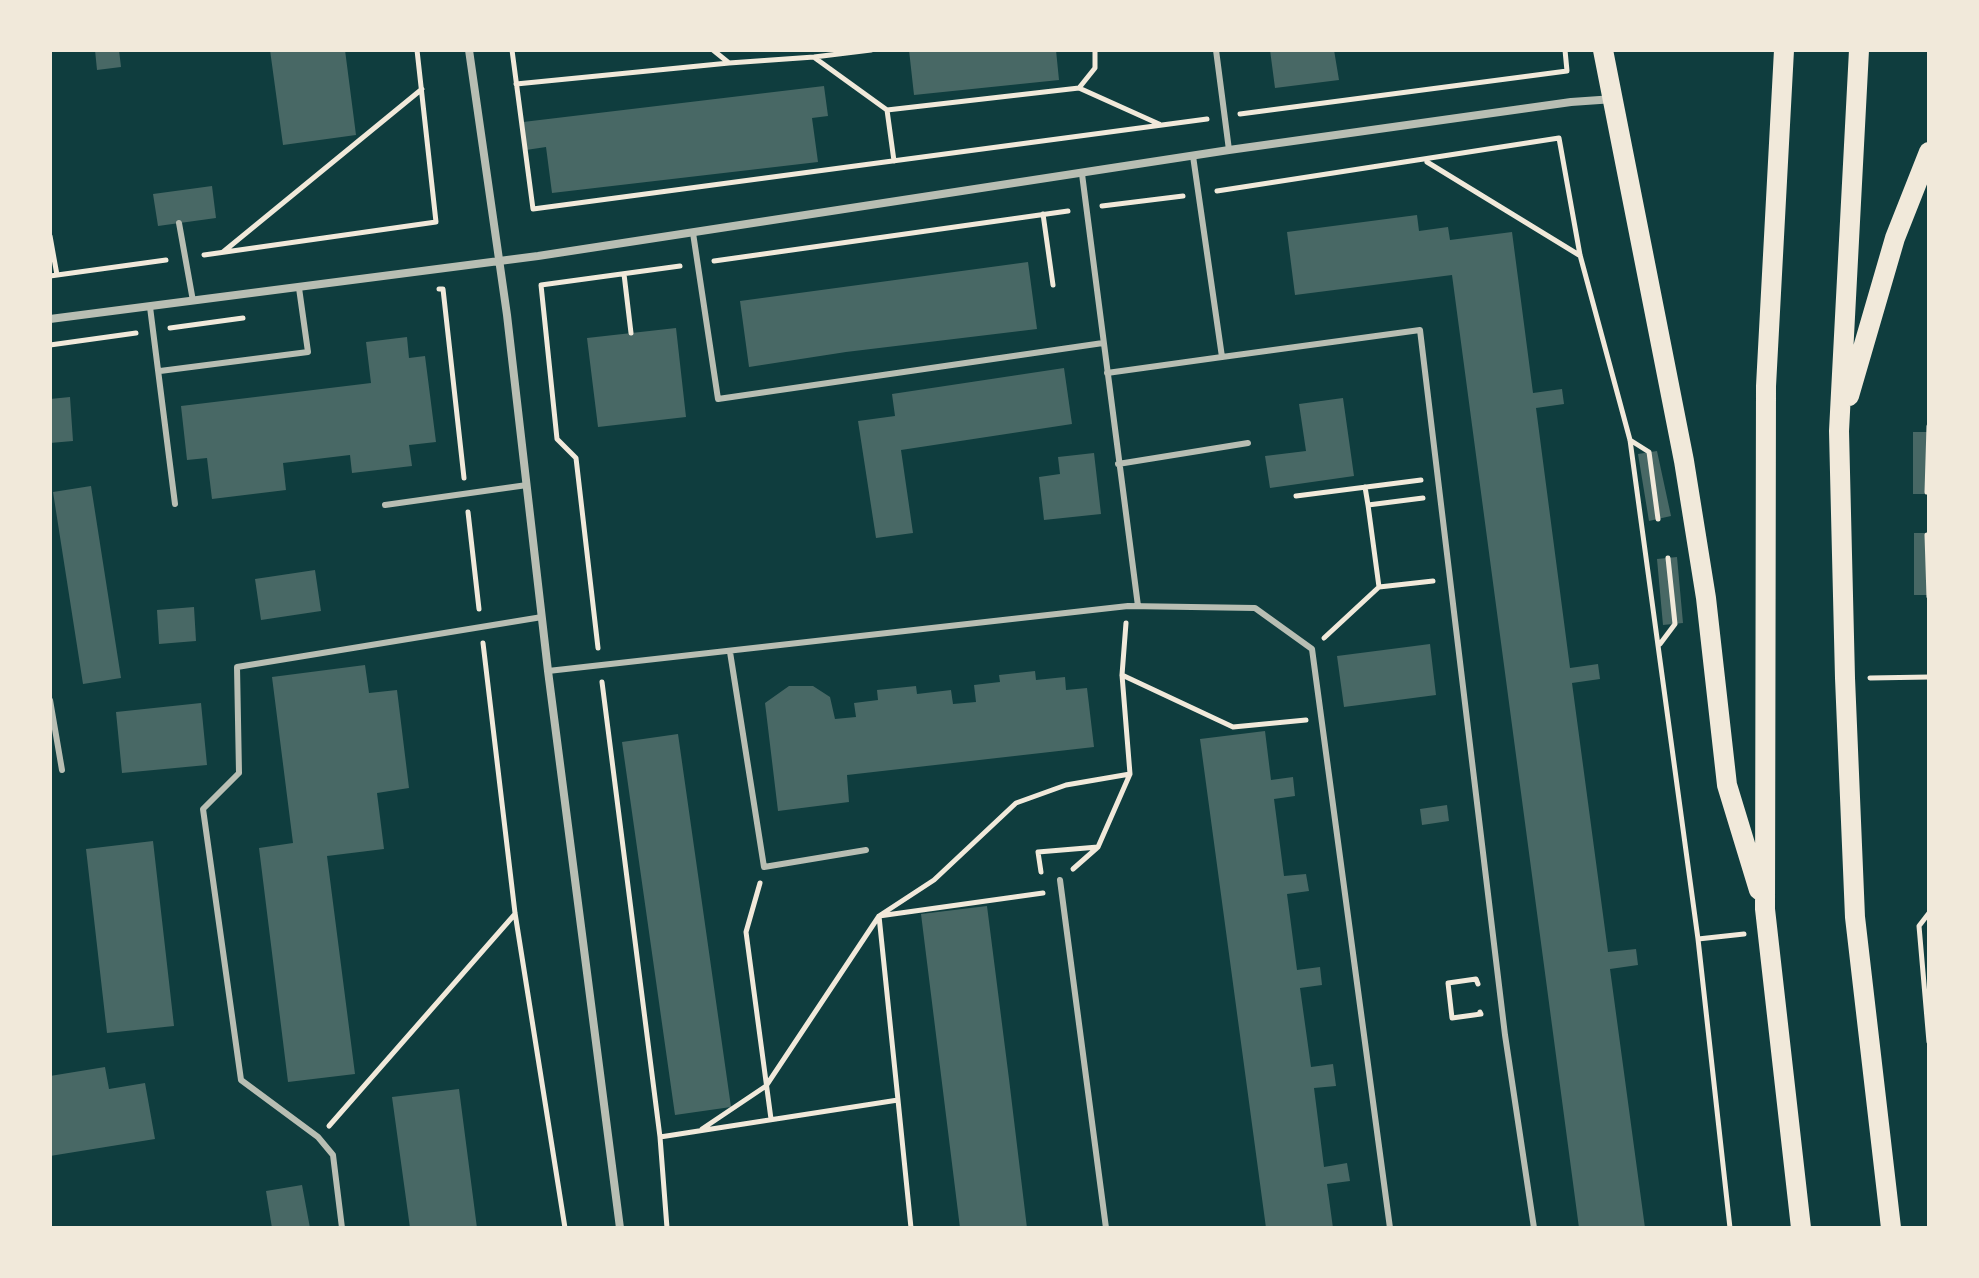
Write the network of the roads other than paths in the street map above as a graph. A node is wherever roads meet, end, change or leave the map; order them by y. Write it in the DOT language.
graph roads {
  1 [pos="469,50"];
  2 [pos="1216,50"];
  3 [pos="1603,50"];
  4 [pos="1784,50"];
  5 [pos="1859,50"];
  6 [pos="1614,99"];
  7 [pos="1229,150"];
  8 [pos="1929,152"];
  9 [pos="1193,156"];
  10 [pos="1082,174"];
  11 [pos="179,223"];
  12 [pos="693,233"];
  13 [pos="500,261"];
  14 [pos="299,288"];
  15 [pos="193,301"];
  16 [pos="150,307"];
  17 [pos="50,319"];
  18 [pos="1103,343"];
  19 [pos="1222,357"];
  20 [pos="160,371"];
  21 [pos="1107,373"];
  22 [pos="1839,431"];
  23 [pos="1248,443"];
  24 [pos="1118,464"];
  25 [pos="527,485"];
  26 [pos="175,504"];
  27 [pos="385,505"];
  28 [pos="1138,606"];
  29 [pos="542,617"];
  30 [pos="730,652"];
  31 [pos="548,671"];
  32 [pos="50,700"];
  33 [pos="62,770"];
  34 [pos="866,850"];
  35 [pos="1060,880"];
  36 [pos="1765,909"];
  37 [pos="342,1228"];
  38 [pos="620,1228"];
  39 [pos="1106,1228"];
  40 [pos="1390,1228"];
  41 [pos="1534,1228"];
  42 [pos="1801,1228"];
  43 [pos="1891,1228"];
  1 -- 13 [label="street"];
  2 -- 7 [label="lane"];
  3 -- 6 [label="main road"];
  4 -- 36 [label="main road"];
  5 -- 22 [label="main road"];
  6 -- 7 [label="street"];
  6 -- 36 [label="main road"];
  7 -- 9 [label="street"];
  8 -- 22 [label="main road"];
  9 -- 10 [label="street"];
  9 -- 19 [label="lane"];
  10 -- 12 [label="street"];
  10 -- 18 [label="lane"];
  11 -- 15 [label="lane"];
  12 -- 13 [label="street"];
  12 -- 18 [label="lane"];
  13 -- 14 [label="street"];
  13 -- 25 [label="street"];
  14 -- 15 [label="street"];
  14 -- 20 [label="lane"];
  15 -- 16 [label="street"];
  16 -- 17 [label="street"];
  16 -- 20 [label="lane"];
  18 -- 21 [label="lane"];
  19 -- 21 [label="lane"];
  19 -- 41 [label="lane"];
  20 -- 26 [label="lane"];
  21 -- 24 [label="lane"];
  22 -- 43 [label="main road"];
  23 -- 24 [label="lane"];
  24 -- 28 [label="lane"];
  25 -- 27 [label="lane"];
  25 -- 29 [label="street"];
  28 -- 30 [label="lane"];
  28 -- 40 [label="lane"];
  29 -- 31 [label="street"];
  29 -- 37 [label="lane"];
  30 -- 31 [label="lane"];
  30 -- 34 [label="lane"];
  31 -- 38 [label="street"];
  32 -- 33 [label="lane"];
  35 -- 39 [label="lane"];
  36 -- 42 [label="main road"];
}
